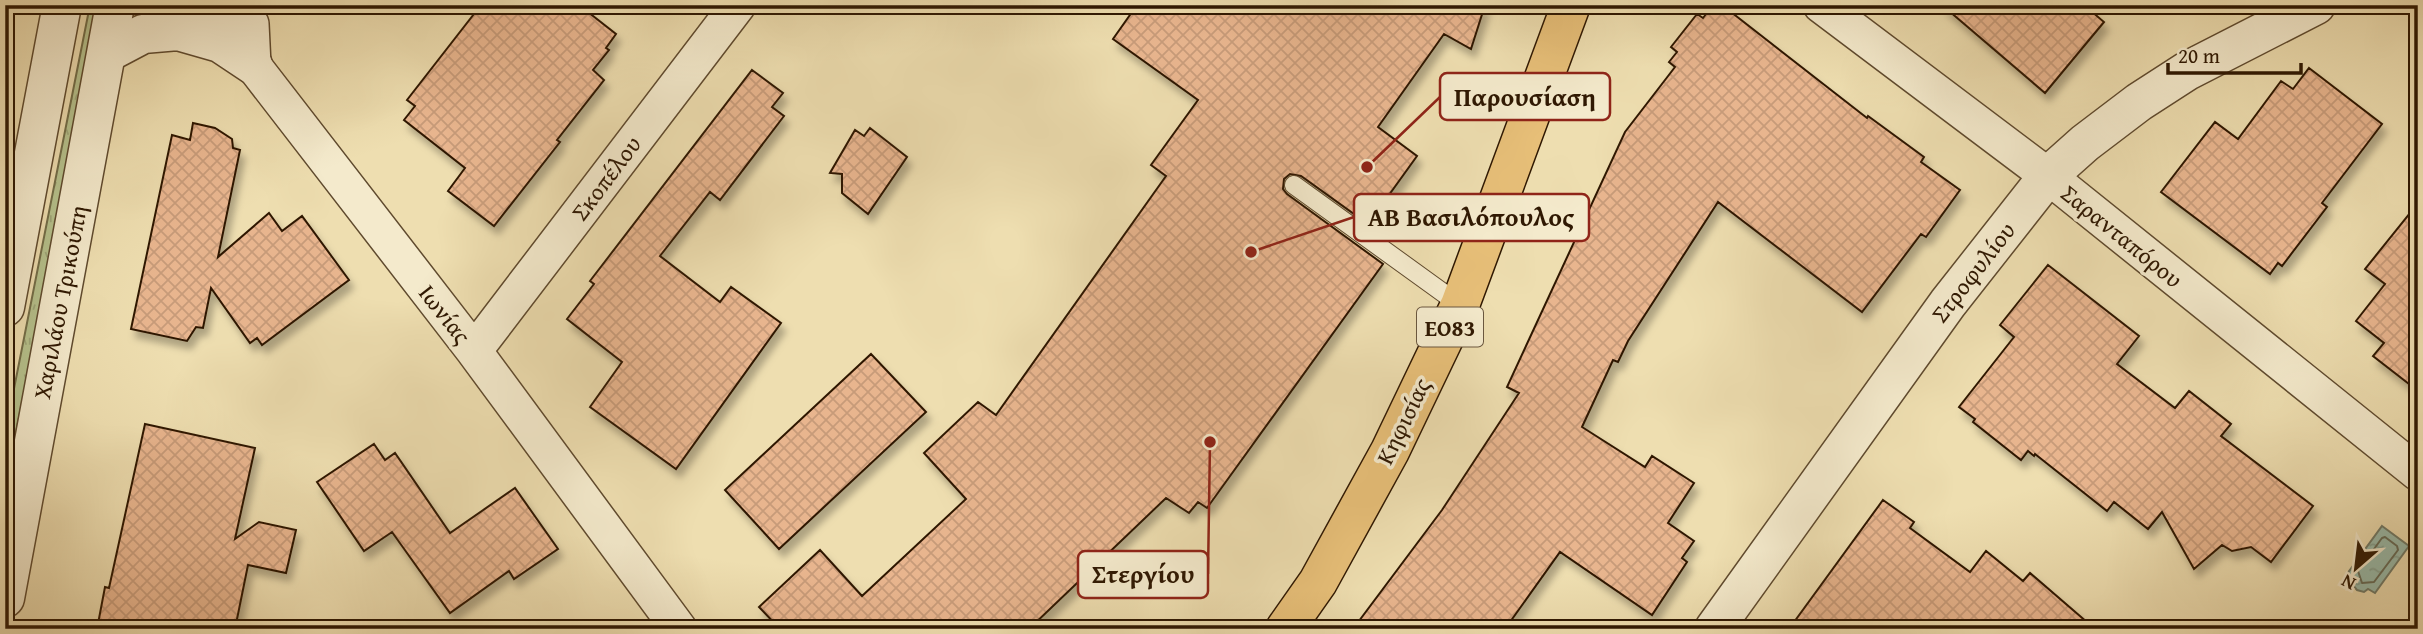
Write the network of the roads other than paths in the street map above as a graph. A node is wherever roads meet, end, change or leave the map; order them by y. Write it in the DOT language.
graph roads {
  1 [pos="62,5"];
  2 [pos="115,5"];
  3 [pos="203,5"];
  4 [pos="236,5"];
  5 [pos="738,5"];
  6 [pos="1571,5"];
  7 [pos="1821,5"];
  8 [pos="2316,5"];
  9 [pos="107,53"];
  10 [pos="253,65"];
  11 [pos="2048,176"];
  12 [pos="1294,185"];
  13 [pos="1460,305"];
  14 [pos="5,307"];
  15 [pos="474,351"];
  16 [pos="2418,473"];
  17 [pos="5,598"];
  18 [pos="678,629"];
  19 [pos="1285,629"];
  20 [pos="1714,629"];
  1 -- 14 [label="street"];
  2 -- 9 [label="street, Χαριλάου Τρικούπη"];
  3 -- 10 [label="street, Ιωνίας"];
  4 -- 10 [label="street"];
  5 -- 15 [label="street, Σκοπέλου"];
  6 -- 13 [label="main road, Κηφισίας / ΕΟ83"];
  7 -- 11 [label="street, Σαρανταπόρου"];
  8 -- 11 [label="street, Στροφυλίου"];
  9 -- 10 [label="street"];
  9 -- 17 [label="street, Χαριλάου Τρικούπη"];
  10 -- 15 [label="street, Ιωνίας"];
  11 -- 16 [label="street, Σαρανταπόρου"];
  11 -- 20 [label="street, Στροφυλίου"];
  12 -- 13 [label="lane"];
  13 -- 19 [label="main road, Κηφισίας / ΕΟ83"];
  15 -- 18 [label="street, Ιωνίας"];
}
